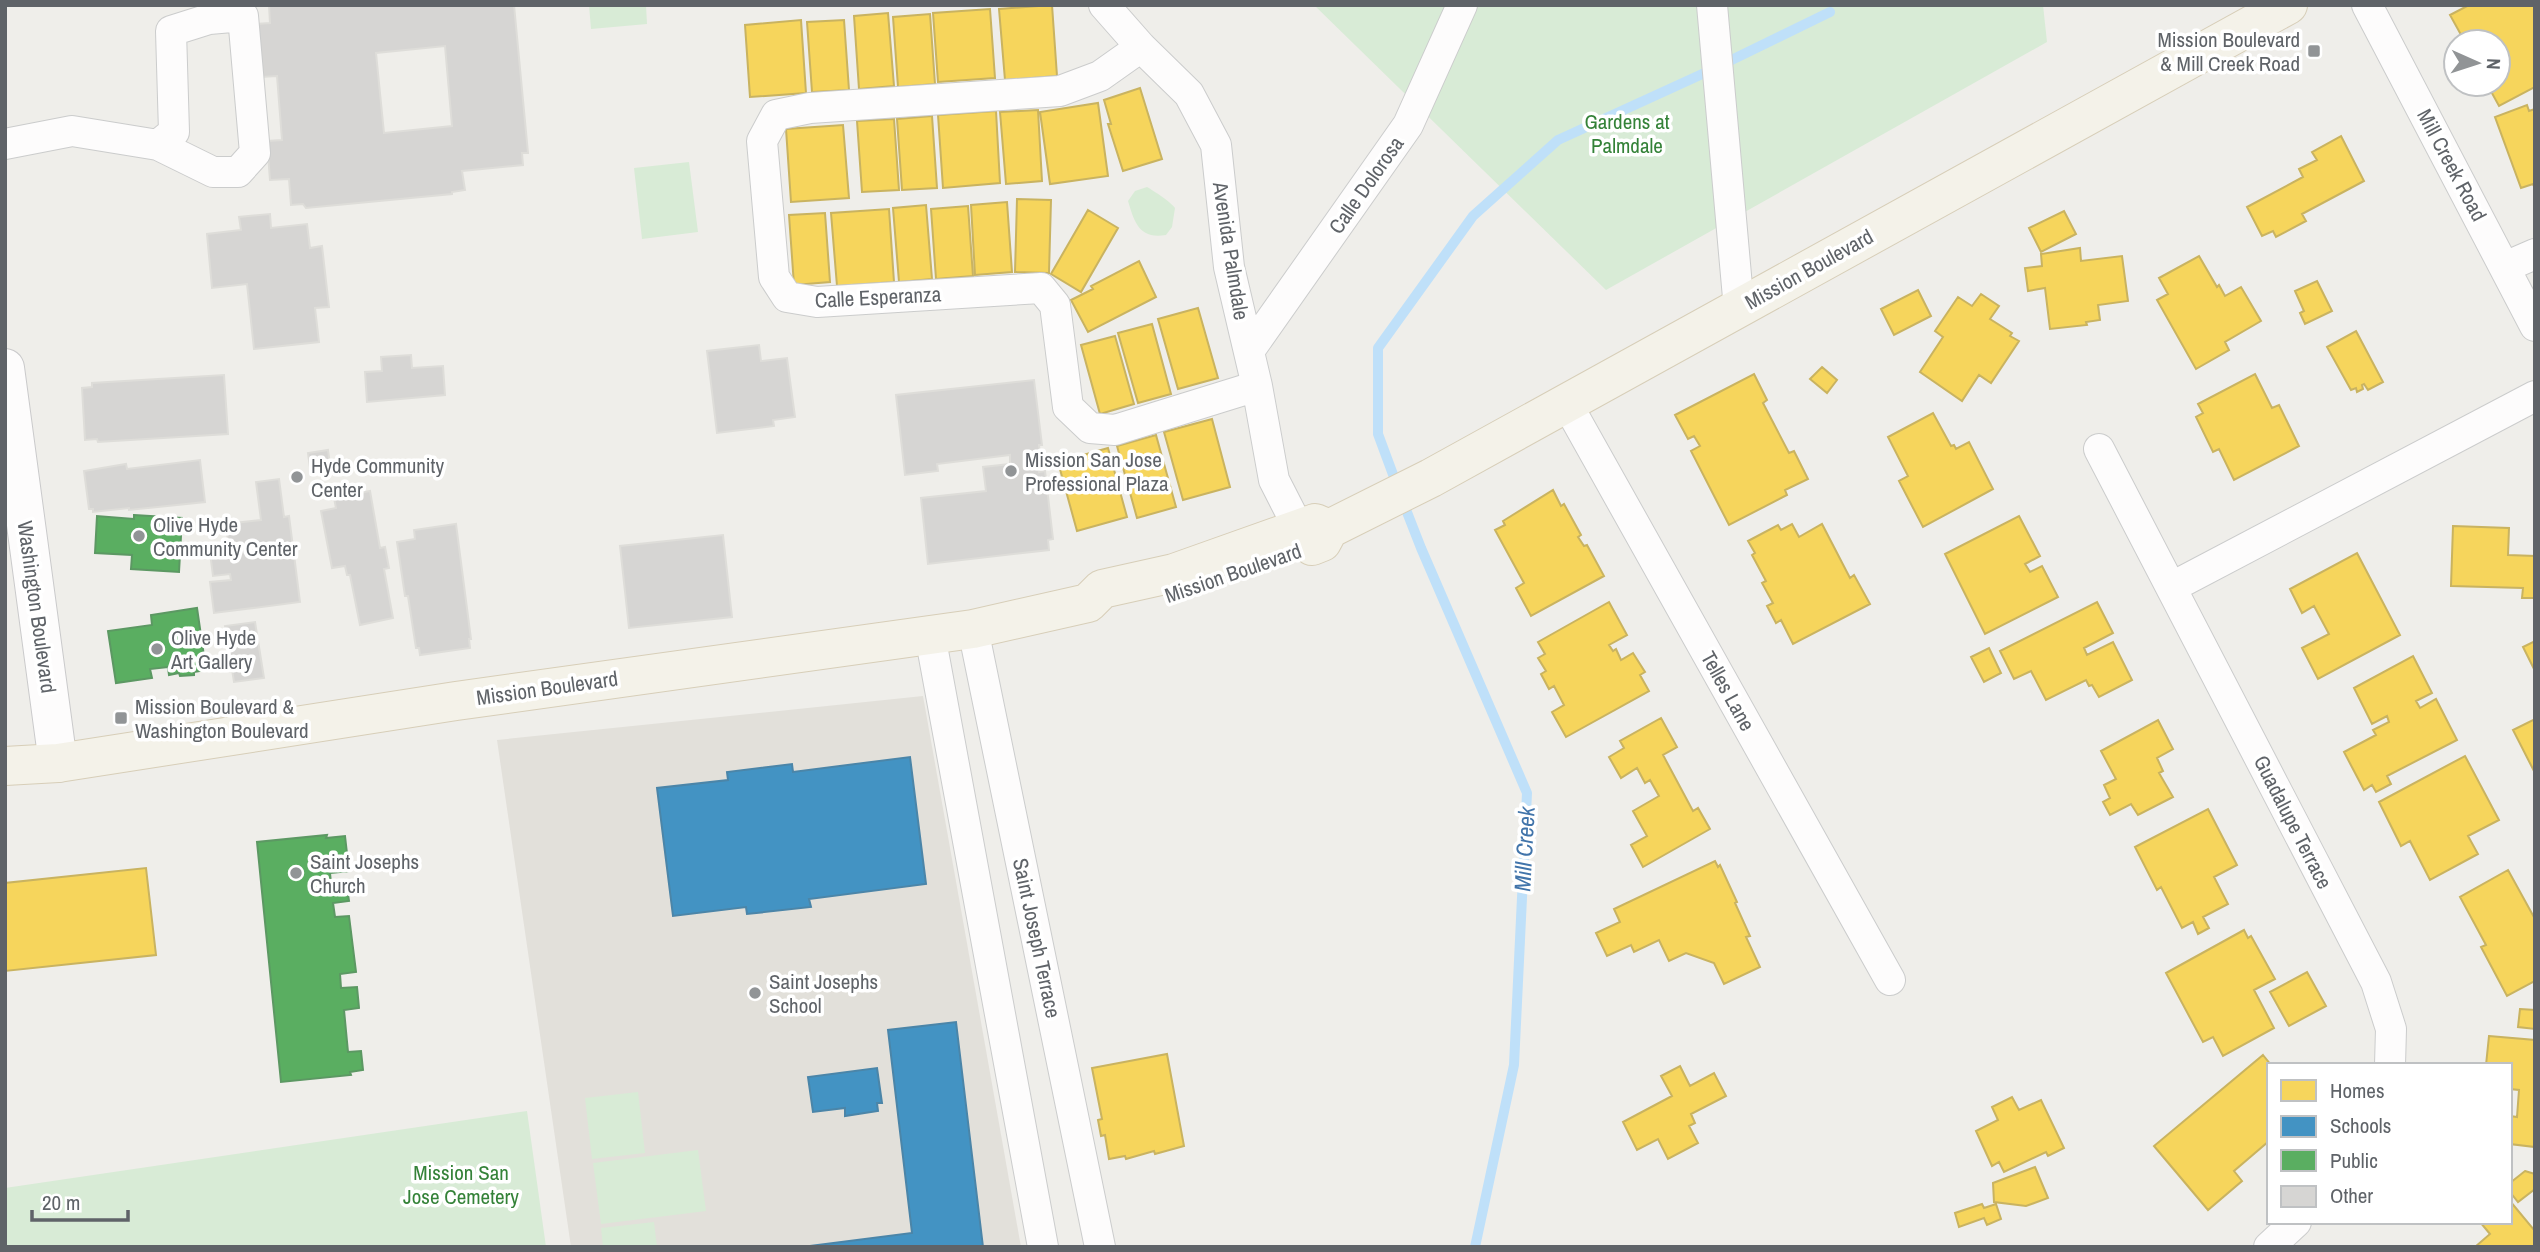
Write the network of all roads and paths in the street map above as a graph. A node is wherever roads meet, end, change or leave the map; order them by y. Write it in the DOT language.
graph roads {
  1 [pos="1104,5"];
  2 [pos="1462,5"];
  3 [pos="1712,5"];
  4 [pos="2288,5"];
  5 [pos="2367,5"];
  6 [pos="1141,47"];
  7 [pos="5,144"];
  8 [pos="158,145"];
  9 [pos="2535,254"];
  10 [pos="2505,267"];
  11 [pos="1739,309"];
  12 [pos="2535,326"];
  13 [pos="1249,351"];
  14 [pos="5,368"];
  15 [pos="1257,386"];
  16 [pos="2535,396"];
  17 [pos="1566,402"];
  18 [pos="2099,449"];
  19 [pos="1314,529"];
  20 [pos="2172,587"];
  21 [pos="973,629"];
  22 [pos="930,635"];
  23 [pos="58,763"];
  24 [pos="5,766"];
  25 [pos="1891,980"];
  26 [pos="2390,1063"];
  27 [pos="2294,1224"];
  28 [pos="1043,1247"];
  29 [pos="1100,1247"];
  30 [pos="2269,1247"];
  1 -- 6 [label="street, Avenida Palmdale"];
  2 -- 13 [label="street, Calle Dolorosa"];
  3 -- 11 [label="street"];
  4 -- 11 [label="main road, Mission Boulevard"];
  5 -- 10 [label="street, Mill Creek Road"];
  6 -- 13 [label="street, Avenida Palmdale"];
  6 -- 15 [label="street, Calle Esperanza"];
  7 -- 8 [label="street"];
  8 -- 8 [label="street"];
  9 -- 10 [label="street"];
  10 -- 12 [label="street, Mill Creek Road"];
  11 -- 17 [label="main road, Mission Boulevard"];
  13 -- 15 [label="street, Avenida Palmdale"];
  14 -- 23 [label="street, Washington Boulevard"];
  15 -- 19 [label="street, Avenida Palmdale"];
  16 -- 20 [label="street"];
  17 -- 19 [label="main road, Mission Boulevard"];
  17 -- 25 [label="street, Telles Lane"];
  18 -- 20 [label="street, Guadalupe Terrace"];
  19 -- 21 [label="main road, Mission Boulevard"];
  20 -- 26 [label="street, Guadalupe Terrace"];
  21 -- 22 [label="main road, Mission Boulevard"];
  21 -- 29 [label="street, Saint Joseph Terrace"];
  22 -- 23 [label="main road, Mission Boulevard"];
  22 -- 28 [label="street"];
  23 -- 24 [label="main road, Mission Boulevard"];
  27 -- 30 [label="street"];
}
